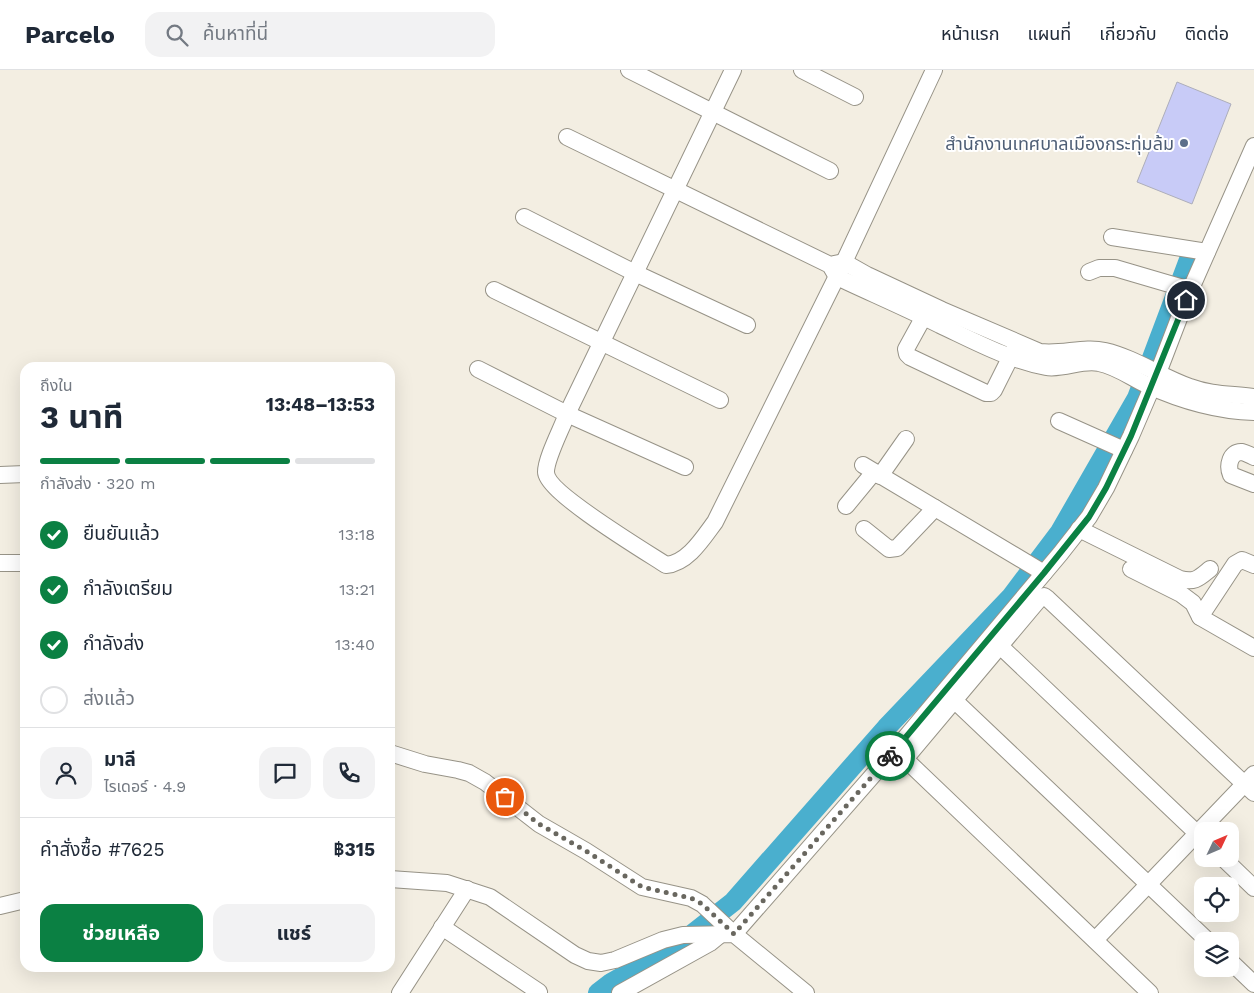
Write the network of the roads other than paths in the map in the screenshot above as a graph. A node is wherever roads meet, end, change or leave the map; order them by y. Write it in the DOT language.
graph roads {
  1 [pos="629,70"];
  2 [pos="733,70"];
  3 [pos="802,70"];
  4 [pos="934,70"];
  5 [pos="855,97"];
  6 [pos="713,112"];
  7 [pos="567,137"];
  8 [pos="1254,146"];
  9 [pos="830,171"];
  10 [pos="675,190"];
  11 [pos="524,217"];
  12 [pos="1112,237"];
  13 [pos="1207,252"];
  14 [pos="837,268"];
  15 [pos="636,272"];
  16 [pos="1089,272"];
  17 [pos="1182,288"];
  18 [pos="494,290"];
  19 [pos="926,311"];
  20 [pos="747,325"];
  21 [pos="601,343"];
  22 [pos="1015,350"];
  23 [pos="478,369"];
  24 [pos="1152,379"];
  25 [pos="1254,397"];
  26 [pos="720,400"];
  27 [pos="1254,412"];
  28 [pos="567,414"];
  29 [pos="1059,421"];
  30 [pos="906,439"];
  31 [pos="1114,445"];
  32 [pos="1254,457"];
  33 [pos="685,467"];
  34 [pos="872,471"];
  35 [pos="20,474"];
  36 [pos="0,475"];
  37 [pos="1254,484"];
  38 [pos="846,506"];
  39 [pos="935,508"];
  40 [pos="864,528"];
  41 [pos="1079,529"];
  42 [pos="0,563"];
  43 [pos="20,563"];
  44 [pos="1254,565"];
  45 [pos="1131,568"];
  46 [pos="1210,569"];
  47 [pos="1042,571"];
  48 [pos="1200,617"];
  49 [pos="999,645"];
  50 [pos="1254,648"];
  51 [pos="954,700"];
  52 [pos="395,755"];
  53 [pos="1251,784"];
  54 [pos="1213,822"];
  55 [pos="1194,829"];
  56 [pos="1194,841"];
  57 [pos="1233,868"];
  58 [pos="395,879"];
  59 [pos="1148,884"];
  60 [pos="1254,888"];
  61 [pos="467,889"];
  62 [pos="20,901"];
  63 [pos="0,906"];
  64 [pos="442,928"];
  65 [pos="722,931"];
  66 [pos="1199,932"];
  67 [pos="1095,940"];
  68 [pos="1239,970"];
  69 [pos="1254,984"];
  70 [pos="539,992"];
  71 [pos="400,993"];
  72 [pos="620,993"];
  73 [pos="806,993"];
  74 [pos="1150,993"];
  1 -- 6 [label="street"];
  2 -- 6 [label="street"];
  3 -- 5 [label="street"];
  4 -- 14 [label="street"];
  6 -- 9 [label="street"];
  6 -- 10 [label="street"];
  7 -- 10 [label="street"];
  8 -- 13 [label="street"];
  10 -- 14 [label="street"];
  10 -- 15 [label="street"];
  11 -- 15 [label="street"];
  12 -- 13 [label="street"];
  13 -- 17 [label="street"];
  14 -- 19 [label="street"];
  14 -- 28 [label="street"];
  15 -- 20 [label="street"];
  15 -- 21 [label="street"];
  16 -- 17 [label="street"];
  17 -- 24 [label="street"];
  18 -- 21 [label="street"];
  19 -- 22 [label="street"];
  19 -- 22 [label="street"];
  21 -- 26 [label="street"];
  21 -- 28 [label="street"];
  22 -- 24 [label="street"];
  23 -- 28 [label="street"];
  24 -- 25 [label="street"];
  24 -- 27 [label="street"];
  24 -- 31 [label="street"];
  28 -- 33 [label="street"];
  29 -- 31 [label="street"];
  30 -- 34 [label="street"];
  31 -- 41 [label="street"];
  32 -- 37 [label="street"];
  34 -- 38 [label="street"];
  34 -- 39 [label="street"];
  35 -- 36 [label="street"];
  39 -- 40 [label="street"];
  39 -- 47 [label="street"];
  41 -- 46 [label="street"];
  41 -- 47 [label="street"];
  42 -- 43 [label="street"];
  44 -- 48 [label="street"];
  45 -- 48 [label="street"];
  47 -- 65 [label="street"];
  48 -- 50 [label="street"];
  49 -- 51 [label="street"];
  49 -- 53 [label="street"];
  49 -- 55 [label="street"];
  51 -- 59 [label="street"];
  51 -- 67 [label="street"];
  52 -- 65 [label="street"];
  53 -- 54 [label="street"];
  56 -- 59 [label="street"];
  57 -- 60 [label="street"];
  58 -- 61 [label="street"];
  59 -- 66 [label="street"];
  59 -- 67 [label="street"];
  61 -- 64 [label="street"];
  61 -- 65 [label="street"];
  62 -- 63 [label="street"];
  64 -- 70 [label="street"];
  64 -- 71 [label="street"];
  65 -- 72 [label="street"];
  65 -- 73 [label="street"];
  67 -- 74 [label="street"];
  68 -- 69 [label="street"];
}
